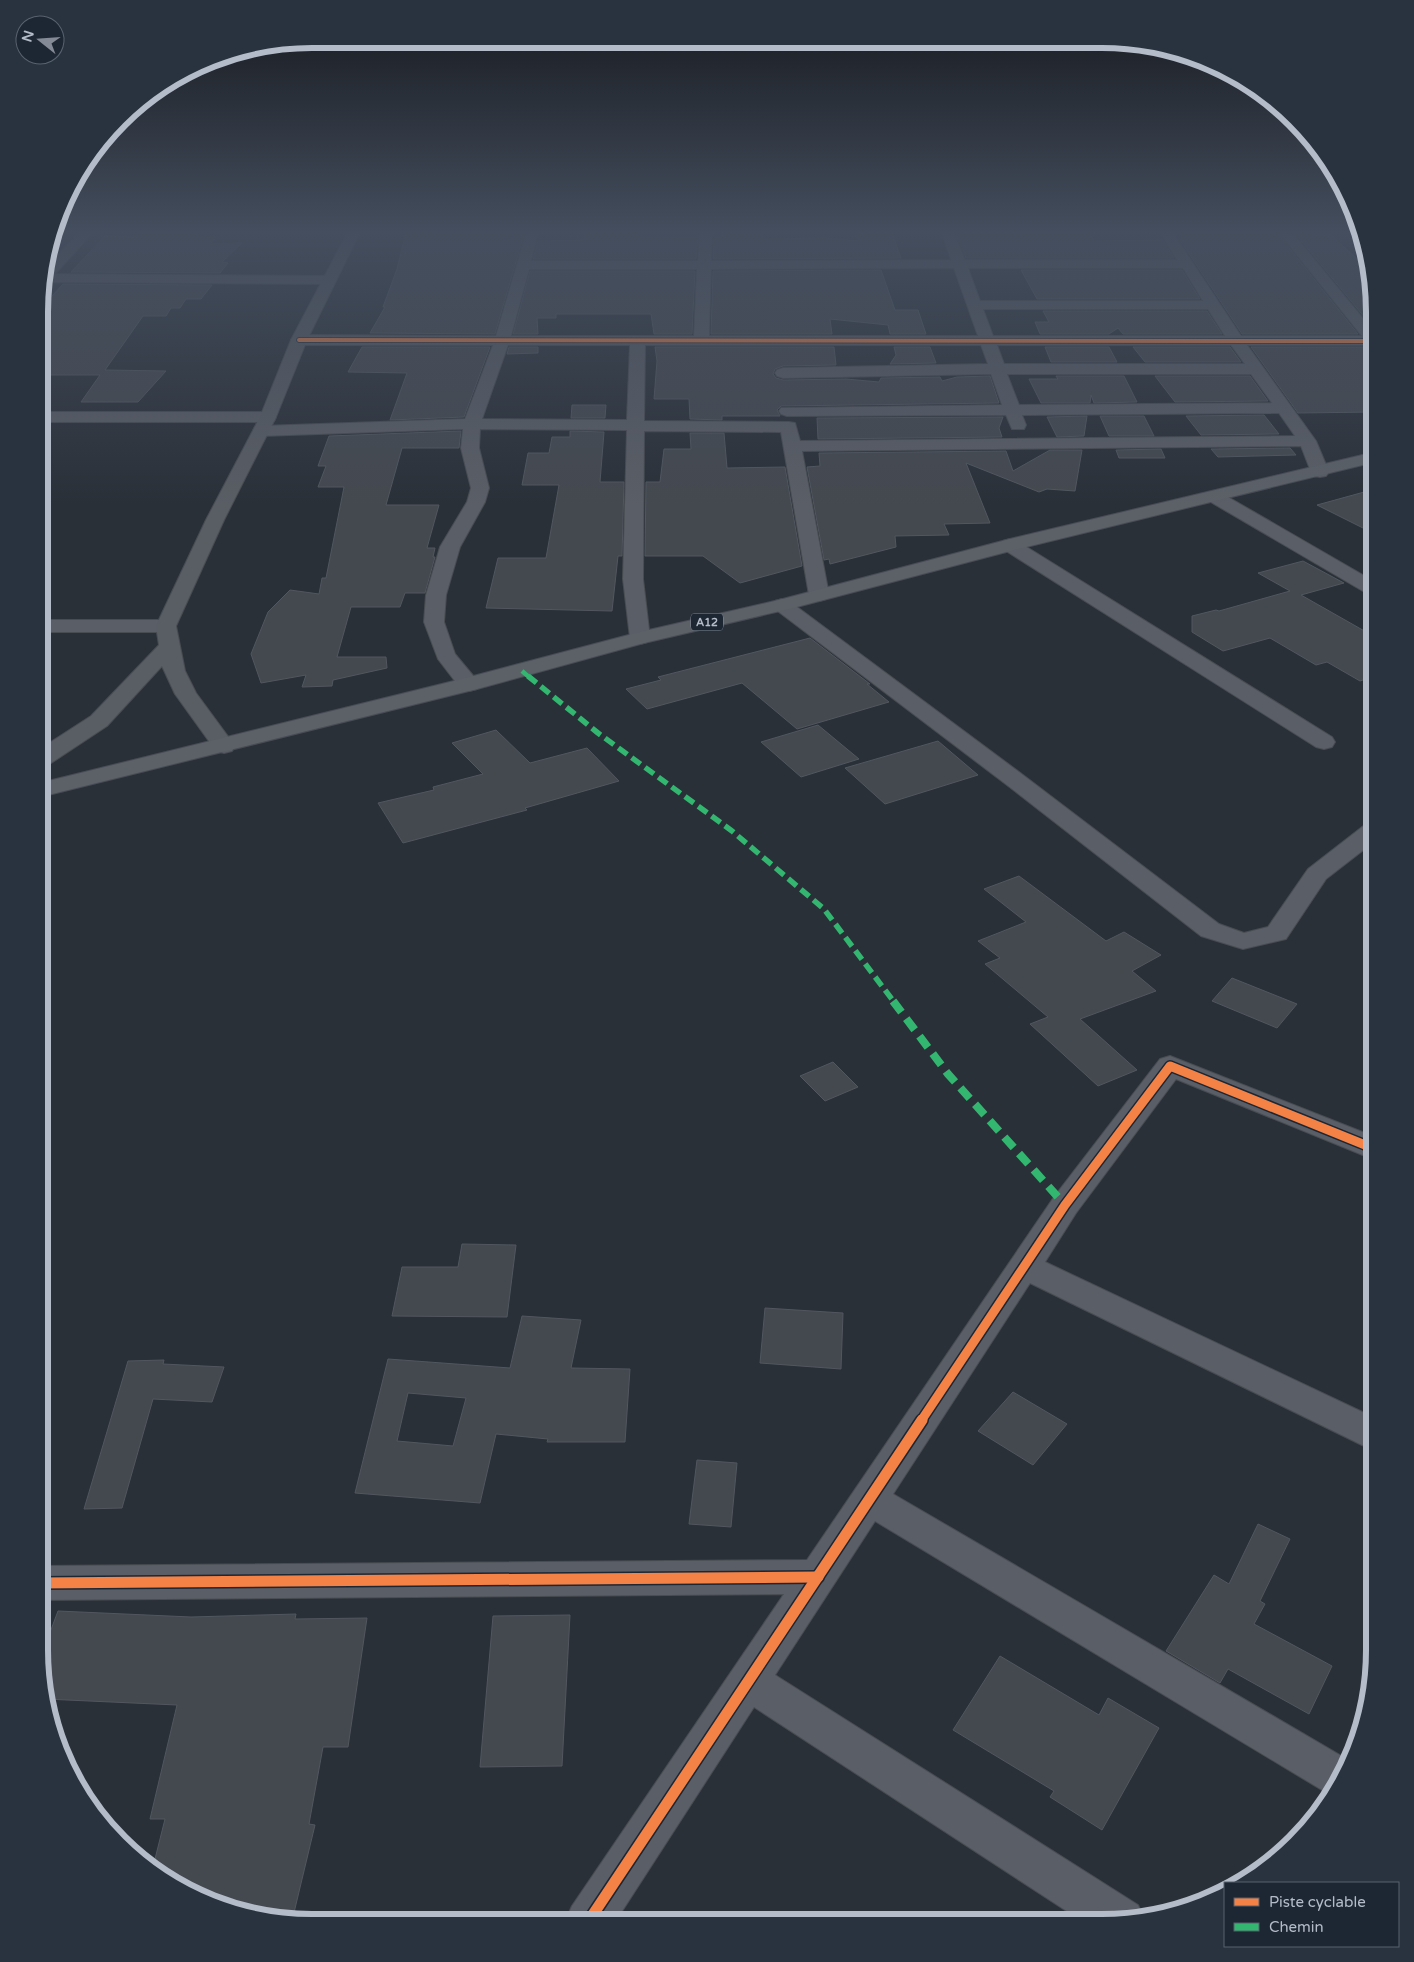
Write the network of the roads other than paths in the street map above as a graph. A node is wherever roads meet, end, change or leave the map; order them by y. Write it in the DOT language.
graph roads {
  1 [pos="308,322"];
  2 [pos="507,322"];
  3 [pos="701,322"];
  4 [pos="981,322"];
  5 [pos="1224,322"];
  6 [pos="299,340"];
  7 [pos="502,340"];
  8 [pos="638,340"];
  9 [pos="700,340"];
  10 [pos="780,340"];
  11 [pos="988,340"];
  12 [pos="1236,340"];
  13 [pos="1366,341"];
  14 [pos="998,369"];
  15 [pos="1256,369"];
  16 [pos="783,373"];
  17 [pos="1012,408"];
  18 [pos="1284,408"];
  19 [pos="48,417"];
  20 [pos="788,419"];
  21 [pos="265,424"];
  22 [pos="472,424"];
  23 [pos="634,426"];
  24 [pos="1307,441"];
  25 [pos="1024,443"];
  26 [pos="792,446"];
  27 [pos="1366,459"];
  28 [pos="1320,472"];
  29 [pos="1215,497"];
  30 [pos="1010,545"];
  31 [pos="1366,585"];
  32 [pos="819,595"];
  33 [pos="782,605"];
  34 [pos="48,627"];
  35 [pos="168,636"];
  36 [pos="640,638"];
  37 [pos="469,684"];
  38 [pos="1324,742"];
  39 [pos="224,746"];
  40 [pos="48,755"];
  41 [pos="48,788"];
  42 [pos="1366,836"];
  43 [pos="1366,1145"];
  44 [pos="1024,1266"];
  45 [pos="1366,1431"];
  46 [pos="870,1499"];
  47 [pos="818,1577"];
  48 [pos="48,1583"];
  49 [pos="749,1680"];
  50 [pos="1335,1775"];
  51 [pos="593,1914"];
  52 [pos="1111,1914"];
  1 -- 6 [label="street"];
  2 -- 7 [label="street"];
  3 -- 9 [label="street"];
  4 -- 11 [label="street"];
  5 -- 12 [label="street"];
  6 -- 7 [label="street"];
  6 -- 21 [label="street"];
  7 -- 8 [label="street"];
  7 -- 22 [label="street"];
  8 -- 9 [label="street"];
  8 -- 23 [label="street"];
  9 -- 10 [label="street"];
  10 -- 11 [label="street"];
  10 -- 16 [label="street"];
  11 -- 12 [label="street"];
  11 -- 14 [label="street"];
  12 -- 13 [label="street"];
  12 -- 15 [label="street"];
  14 -- 15 [label="street"];
  14 -- 16 [label="street"];
  14 -- 17 [label="street"];
  15 -- 18 [label="street"];
  16 -- 20 [label="street"];
  17 -- 18 [label="street"];
  17 -- 20 [label="street"];
  17 -- 25 [label="street"];
  18 -- 24 [label="street"];
  19 -- 21 [label="street"];
  20 -- 23 [label="street"];
  20 -- 26 [label="street"];
  21 -- 22 [label="street"];
  21 -- 35 [label="street"];
  22 -- 23 [label="street"];
  22 -- 37 [label="street"];
  23 -- 36 [label="street"];
  24 -- 25 [label="street"];
  24 -- 28 [label="street"];
  25 -- 26 [label="street"];
  26 -- 32 [label="street"];
  27 -- 28 [label="main road, A12"];
  28 -- 29 [label="main road, A12"];
  29 -- 30 [label="main road, A12"];
  29 -- 31 [label="street"];
  30 -- 32 [label="main road, A12"];
  30 -- 38 [label="street"];
  32 -- 33 [label="main road, A12"];
  33 -- 36 [label="main road, A12"];
  33 -- 42 [label="street"];
  34 -- 35 [label="street"];
  35 -- 39 [label="street"];
  35 -- 40 [label="street"];
  36 -- 37 [label="main road, A12"];
  37 -- 39 [label="main road, A12"];
  39 -- 41 [label="main road, A12"];
  43 -- 44 [label="street"];
  44 -- 45 [label="street"];
  44 -- 46 [label="street"];
  46 -- 47 [label="street"];
  46 -- 50 [label="street"];
  47 -- 48 [label="street"];
  47 -- 49 [label="street"];
  49 -- 51 [label="street"];
  49 -- 52 [label="street"];
}
